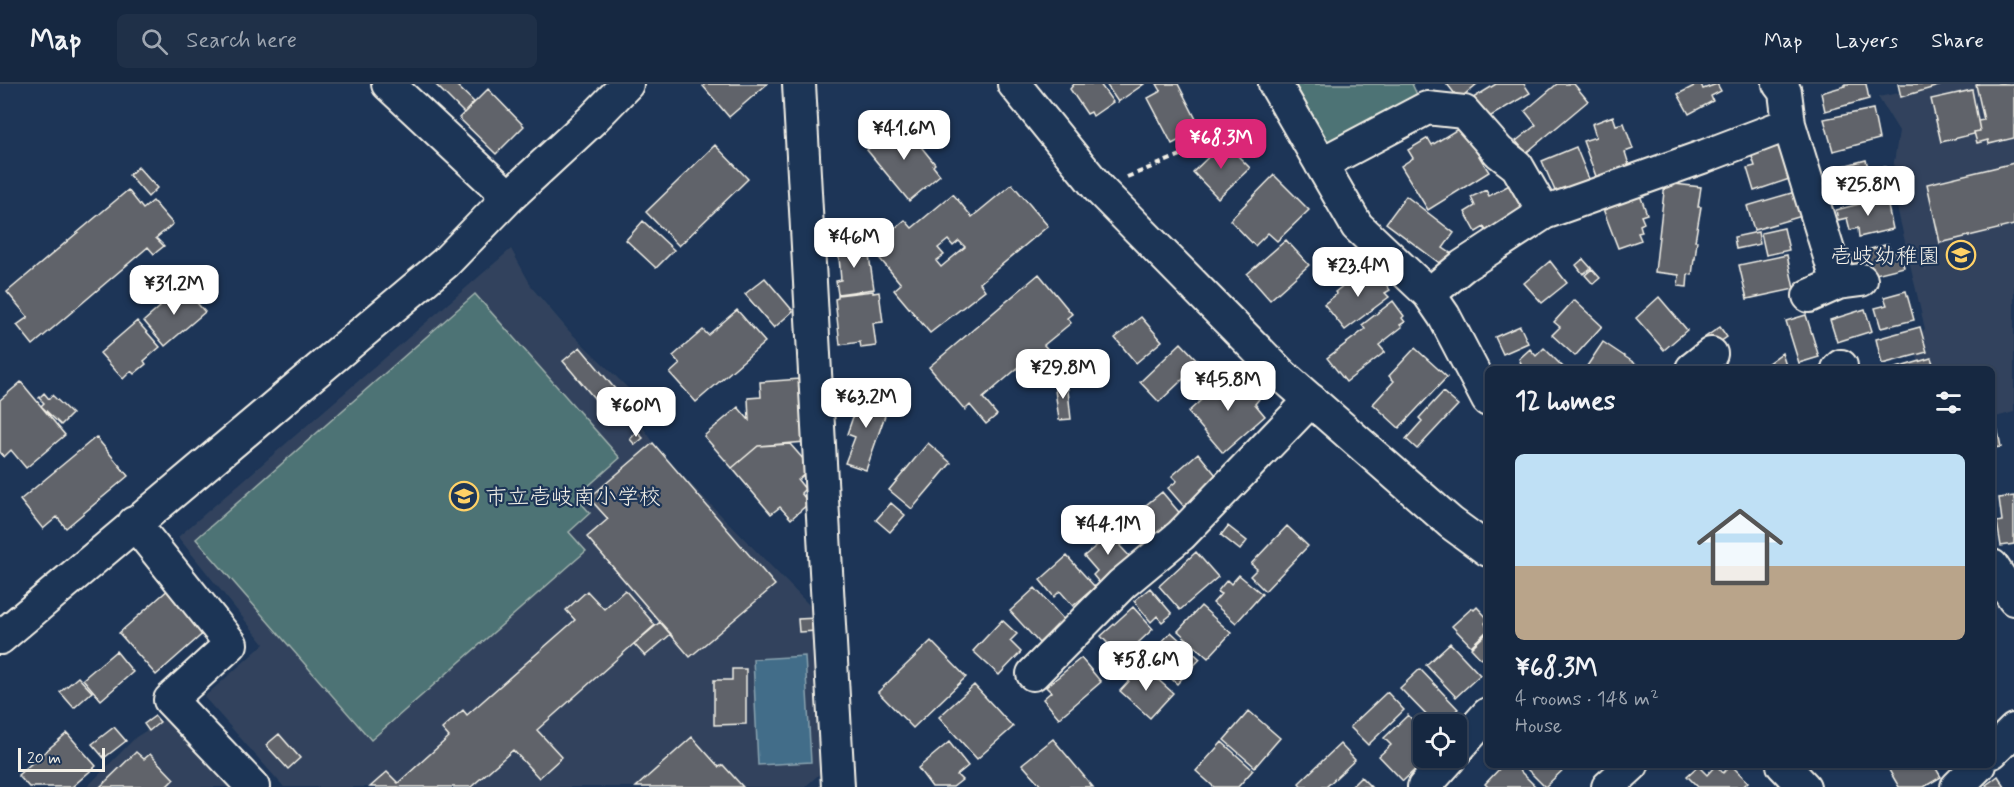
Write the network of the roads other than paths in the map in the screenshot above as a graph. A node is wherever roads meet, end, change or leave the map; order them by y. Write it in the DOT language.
graph roads {
  1 [pos="388,84"];
  2 [pos="627,84"];
  3 [pos="799,84"];
  4 [pos="1014,84"];
  5 [pos="1275,84"];
  6 [pos="1786,87"];
  7 [pos="1789,124"];
  8 [pos="1321,164"];
  9 [pos="509,198"];
  10 [pos="1544,213"];
  11 [pos="1429,294"];
  12 [pos="1809,296"];
  13 [pos="1485,394"];
  14 [pos="1311,400"];
  15 [pos="134,523"];
  16 [pos="1485,548"];
  17 [pos="1995,570"];
  18 [pos="2014,599"];
  19 [pos="0,638"];
  20 [pos="1033,674"];
  21 [pos="1485,717"];
  22 [pos="2014,730"];
  23 [pos="1467,738"];
  24 [pos="1995,749"];
  25 [pos="1441,768"];
  26 [pos="1629,768"];
  27 [pos="1786,768"];
  28 [pos="1976,768"];
  29 [pos="837,786"];
  30 [pos="253,787"];
  31 [pos="1424,787"];
  32 [pos="1608,787"];
  33 [pos="1804,787"];
  34 [pos="1957,787"];
  1 -- 9 [label="street"];
  2 -- 9 [label="street"];
  3 -- 29 [label="street"];
  4 -- 14 [label="street"];
  5 -- 8 [label="street"];
  6 -- 7 [label="street"];
  7 -- 10 [label="street"];
  7 -- 12 [label="street"];
  8 -- 10 [label="street"];
  8 -- 11 [label="street"];
  9 -- 15 [label="street"];
  10 -- 11 [label="street"];
  11 -- 13 [label="street"];
  14 -- 16 [label="street"];
  14 -- 20 [label="street"];
  15 -- 19 [label="street"];
  15 -- 30 [label="street"];
  17 -- 18 [label="street"];
  21 -- 23 [label="street"];
  22 -- 24 [label="street"];
  25 -- 31 [label="street"];
  26 -- 32 [label="street"];
  27 -- 33 [label="street"];
  28 -- 34 [label="street"];
}
